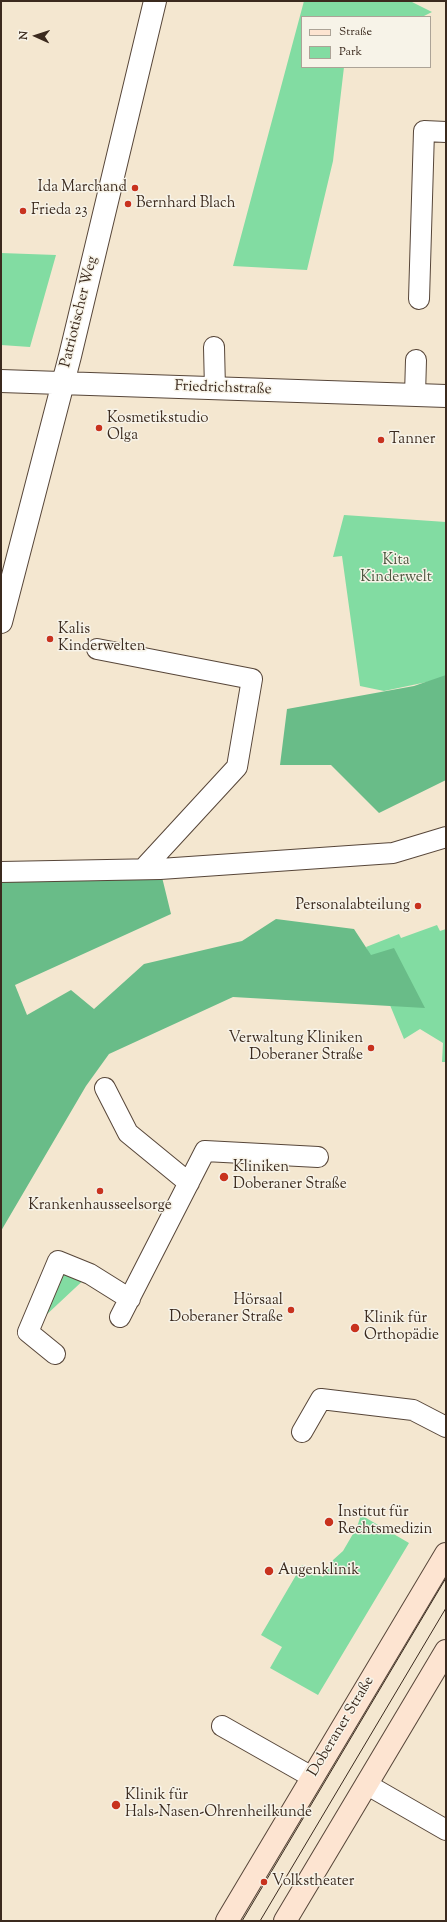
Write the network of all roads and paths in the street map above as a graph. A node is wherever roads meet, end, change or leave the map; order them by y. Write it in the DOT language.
graph roads {
  1 [pos="155,1"];
  2 [pos="446,132"];
  3 [pos="419,299"];
  4 [pos="214,347"];
  5 [pos="416,360"];
  6 [pos="1,381"];
  7 [pos="63,384"];
  8 [pos="215,389"];
  9 [pos="415,395"];
  10 [pos="446,396"];
  11 [pos="1,622"];
  12 [pos="97,649"];
  13 [pos="446,837"];
  14 [pos="143,869"];
  15 [pos="1,872"];
  16 [pos="105,1088"];
  17 [pos="318,1157"];
  18 [pos="189,1183"];
  19 [pos="130,1299"];
  20 [pos="120,1317"];
  21 [pos="55,1354"];
  22 [pos="446,1427"];
  23 [pos="302,1432"];
  24 [pos="446,1554"];
  25 [pos="446,1650"];
  26 [pos="222,1726"];
  27 [pos="312,1777"];
  28 [pos="366,1784"];
  29 [pos="446,1830"];
  30 [pos="227,1921"];
  31 [pos="285,1921"];
  1 -- 7 [label="street, Patriotischer Weg"];
  2 -- 3 [label="lane"];
  4 -- 8 [label="lane"];
  5 -- 9 [label="lane"];
  6 -- 7 [label="street, Friedrichstraße"];
  7 -- 8 [label="street, Friedrichstraße"];
  7 -- 11 [label="street, Patriotischer Weg"];
  8 -- 9 [label="street, Friedrichstraße"];
  9 -- 10 [label="street, Friedrichstraße"];
  12 -- 14 [label="lane"];
  13 -- 14 [label="lane"];
  14 -- 15 [label="lane"];
  16 -- 18 [label="lane"];
  17 -- 18 [label="lane"];
  18 -- 19 [label="lane"];
  19 -- 20 [label="lane"];
  19 -- 21 [label="lane"];
  22 -- 23 [label="lane"];
  24 -- 27 [label="street, Doberaner Straße"];
  25 -- 28 [label="street"];
  26 -- 27 [label="lane"];
  27 -- 30 [label="street, Doberaner Straße"];
  28 -- 29 [label="lane"];
  28 -- 31 [label="street"];
}
